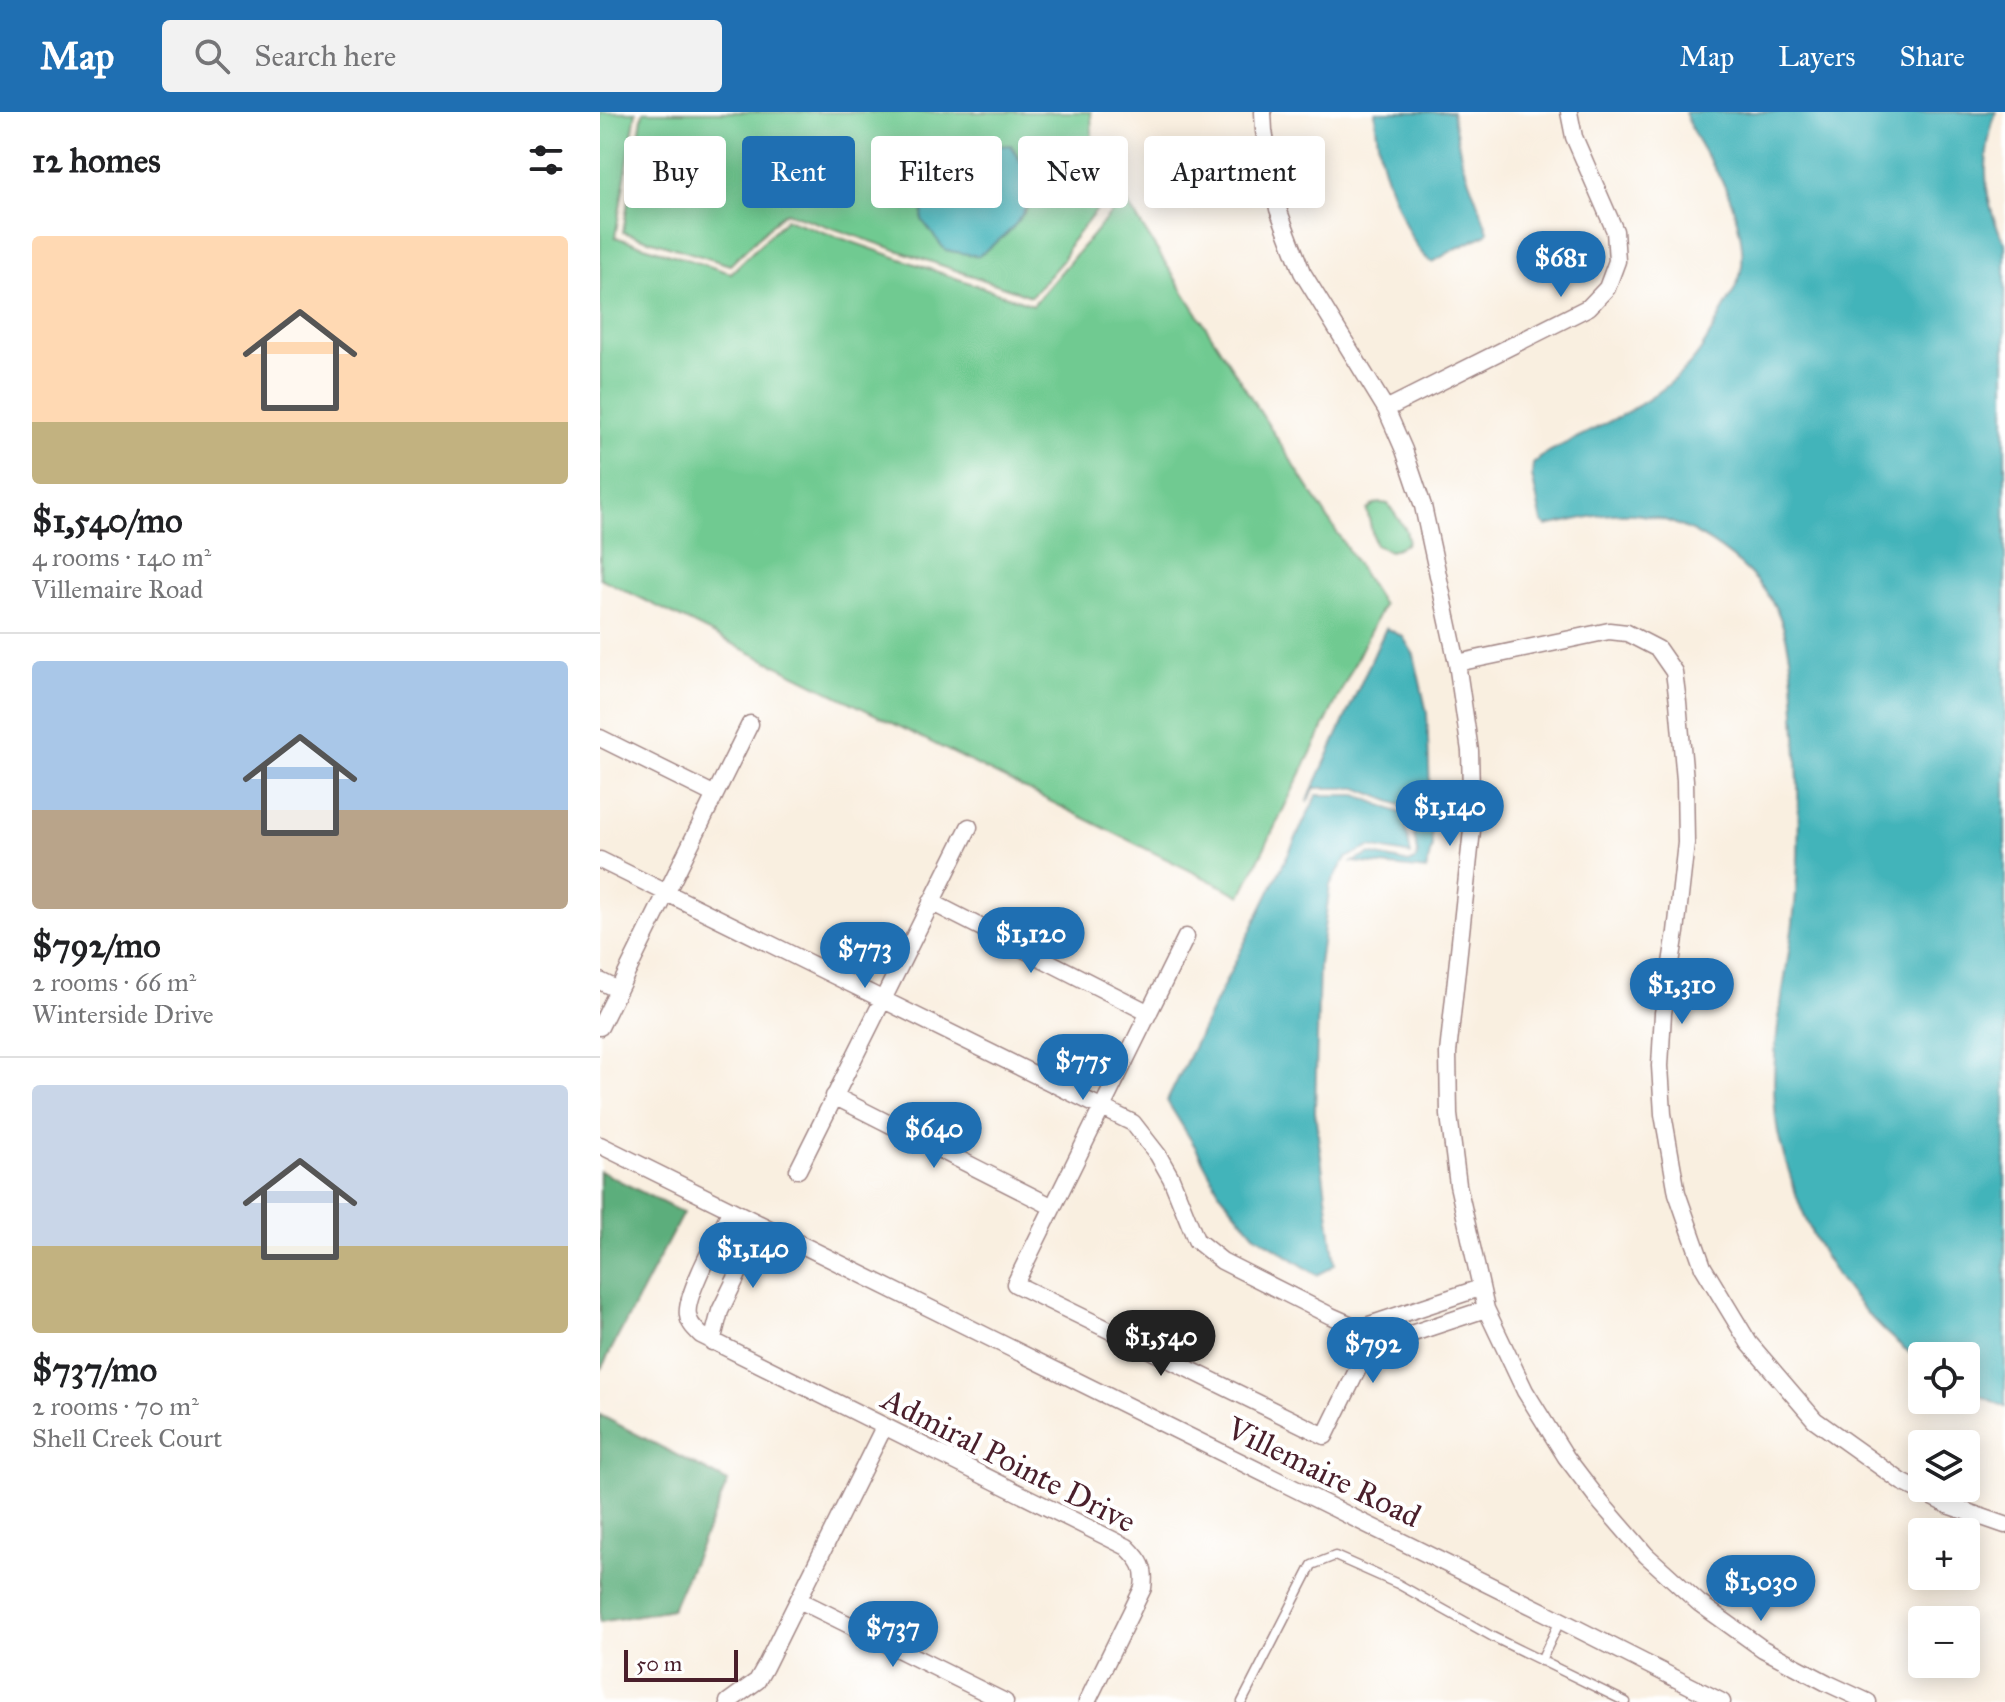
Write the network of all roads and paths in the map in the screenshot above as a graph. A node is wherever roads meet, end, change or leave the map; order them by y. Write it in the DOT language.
graph roads {
  1 [pos="1263,112"];
  2 [pos="1569,112"];
  3 [pos="1386,409"];
  4 [pos="1457,663"];
  5 [pos="750,724"];
  6 [pos="600,738"];
  7 [pos="715,795"];
  8 [pos="969,827"];
  9 [pos="600,860"];
  10 [pos="667,893"];
  11 [pos="931,902"];
  12 [pos="1186,937"];
  13 [pos="600,981"];
  14 [pos="618,990"];
  15 [pos="883,999"];
  16 [pos="1149,1013"];
  17 [pos="600,1027"];
  18 [pos="834,1096"];
  19 [pos="1102,1108"];
  20 [pos="600,1145"];
  21 [pos="798,1170"];
  22 [pos="1053,1207"];
  23 [pos="731,1210"];
  24 [pos="762,1225"];
  25 [pos="1480,1288"];
  26 [pos="1486,1309"];
  27 [pos="1363,1327"];
  28 [pos="712,1342"];
  29 [pos="1368,1348"];
  30 [pos="884,1427"];
  31 [pos="2005,1525"];
  32 [pos="799,1600"];
  33 [pos="1560,1620"];
  34 [pos="1541,1661"];
  35 [pos="728,1702"];
  36 [pos="1005,1702"];
  37 [pos="1087,1702"];
  38 [pos="1242,1702"];
  39 [pos="1626,1702"];
  40 [pos="1722,1702"];
  41 [pos="1868,1702"];
  1 -- 3 [label="street"];
  2 -- 3 [label="street"];
  3 -- 4 [label="street"];
  4 -- 25 [label="street"];
  4 -- 31 [label="street"];
  5 -- 7 [label="street"];
  6 -- 7 [label="street"];
  7 -- 10 [label="street"];
  8 -- 11 [label="street"];
  9 -- 10 [label="street"];
  10 -- 14 [label="street"];
  10 -- 15 [label="street"];
  11 -- 15 [label="street"];
  11 -- 16 [label="street"];
  12 -- 16 [label="street"];
  13 -- 14 [label="street"];
  14 -- 17 [label="street"];
  15 -- 18 [label="street"];
  15 -- 19 [label="street"];
  16 -- 19 [label="street"];
  18 -- 21 [label="street"];
  18 -- 22 [label="street"];
  19 -- 22 [label="street"];
  19 -- 27 [label="street"];
  20 -- 23 [label="street, Villemaire Road"];
  22 -- 29 [label="street"];
  23 -- 24 [label="street, Villemaire Road"];
  23 -- 28 [label="street, Admiral Pointe Drive"];
  24 -- 28 [label="street"];
  24 -- 33 [label="street, Villemaire Road"];
  25 -- 26 [label="street"];
  25 -- 27 [label="street"];
  26 -- 29 [label="street"];
  26 -- 41 [label="street"];
  27 -- 29 [label="street"];
  28 -- 30 [label="street, Admiral Pointe Drive"];
  30 -- 32 [label="street"];
  30 -- 37 [label="street, Admiral Pointe Drive"];
  32 -- 35 [label="street"];
  32 -- 36 [label="street"];
  33 -- 34 [label="lane"];
  33 -- 40 [label="street, Villemaire Road"];
  34 -- 38 [label="lane"];
  34 -- 39 [label="lane"];
}
